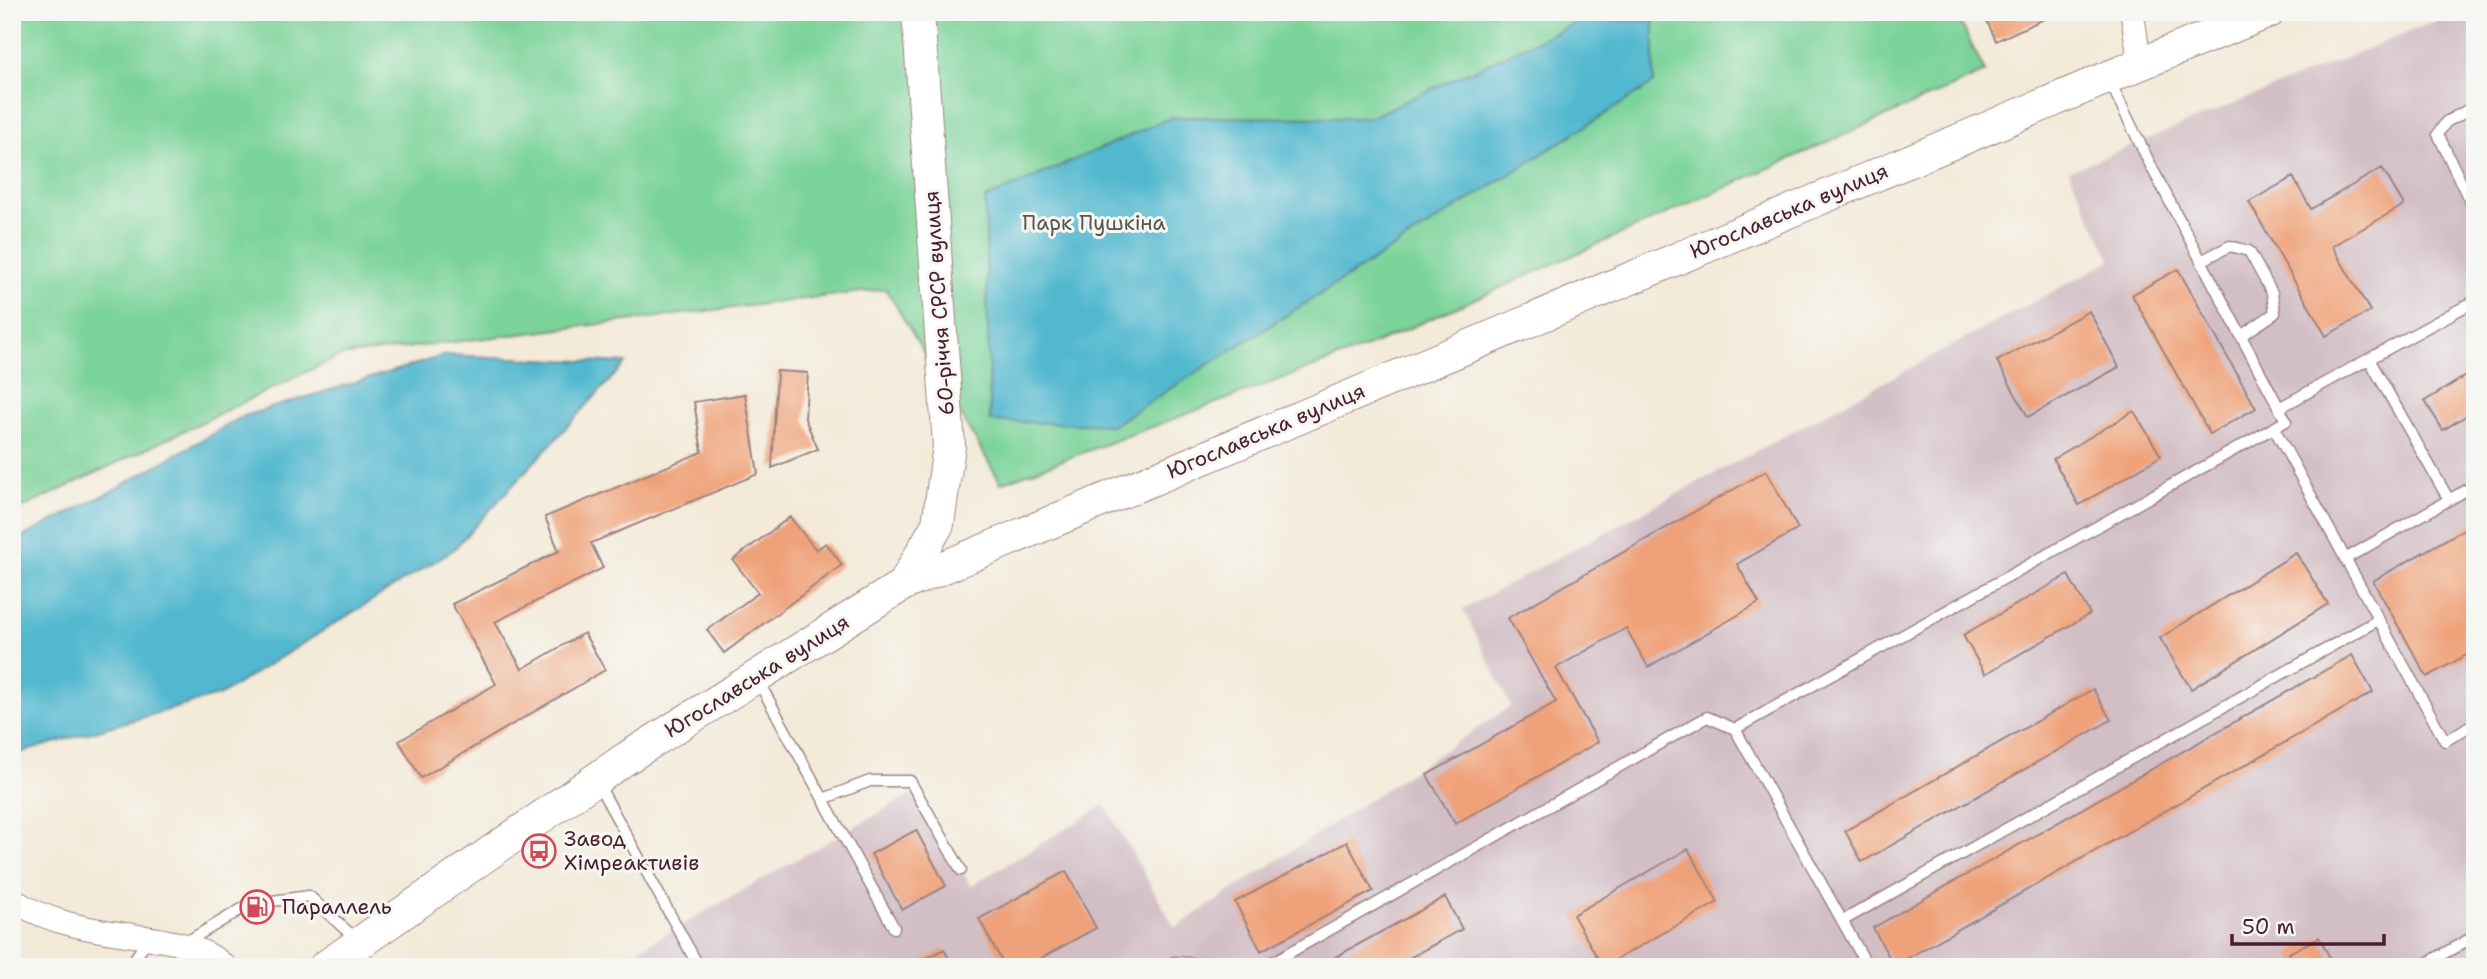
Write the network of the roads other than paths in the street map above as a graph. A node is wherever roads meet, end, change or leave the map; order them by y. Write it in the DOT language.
graph roads {
  1 [pos="918,12"];
  2 [pos="2132,12"];
  3 [pos="2269,12"];
  4 [pos="2140,64"];
  5 [pos="2108,77"];
  6 [pos="2475,106"];
  7 [pos="2475,212"];
  8 [pos="2201,261"];
  9 [pos="2475,301"];
  10 [pos="2241,336"];
  11 [pos="2369,359"];
  12 [pos="2279,408"];
  13 [pos="2274,428"];
  14 [pos="2475,485"];
  15 [pos="2449,500"];
  16 [pos="2345,559"];
  17 [pos="904,584"];
  18 [pos="2378,620"];
  19 [pos="756,677"];
  20 [pos="2475,723"];
  21 [pos="1735,729"];
  22 [pos="596,780"];
  23 [pos="823,799"];
  24 [pos="961,870"];
  25 [pos="12,899"];
  26 [pos="1842,921"];
  27 [pos="894,928"];
  28 [pos="2475,936"];
  29 [pos="149,938"];
  30 [pos="360,943"];
  31 [pos="183,944"];
  32 [pos="1214,966"];
  33 [pos="129,967"];
  34 [pos="226,967"];
  35 [pos="325,967"];
  36 [pos="699,967"];
  37 [pos="1165,967"];
  38 [pos="1242,967"];
  39 [pos="1264,967"];
  40 [pos="1868,967"];
  41 [pos="2420,967"];
  1 -- 17 [label="street, 60-річчя СРСР вулиця"];
  2 -- 4 [label="street"];
  3 -- 4 [label="street, Югославська вулиця"];
  4 -- 5 [label="street, Югославська вулиця"];
  5 -- 8 [label="lane"];
  5 -- 17 [label="street, Югославська вулиця"];
  6 -- 7 [label="lane"];
  8 -- 10 [label="lane"];
  8 -- 10 [label="lane"];
  9 -- 11 [label="lane"];
  10 -- 12 [label="lane"];
  11 -- 12 [label="lane"];
  11 -- 15 [label="lane"];
  12 -- 13 [label="lane"];
  13 -- 16 [label="lane"];
  13 -- 21 [label="lane"];
  14 -- 15 [label="lane"];
  15 -- 16 [label="lane"];
  16 -- 18 [label="lane"];
  17 -- 19 [label="street, Югославська вулиця"];
  18 -- 20 [label="lane"];
  18 -- 26 [label="lane"];
  19 -- 22 [label="street, Югославська вулиця"];
  19 -- 23 [label="lane"];
  21 -- 26 [label="lane"];
  21 -- 39 [label="lane"];
  22 -- 30 [label="street, Югославська вулиця"];
  22 -- 36 [label="lane"];
  23 -- 24 [label="lane"];
  23 -- 27 [label="lane"];
  25 -- 29 [label="street"];
  26 -- 40 [label="lane"];
  28 -- 41 [label="lane"];
  29 -- 31 [label="street"];
  29 -- 33 [label="lane"];
  30 -- 31 [label="lane"];
  30 -- 35 [label="street, Югославська вулиця"];
  31 -- 34 [label="street"];
  32 -- 37 [label="lane"];
  32 -- 38 [label="lane"];
}
